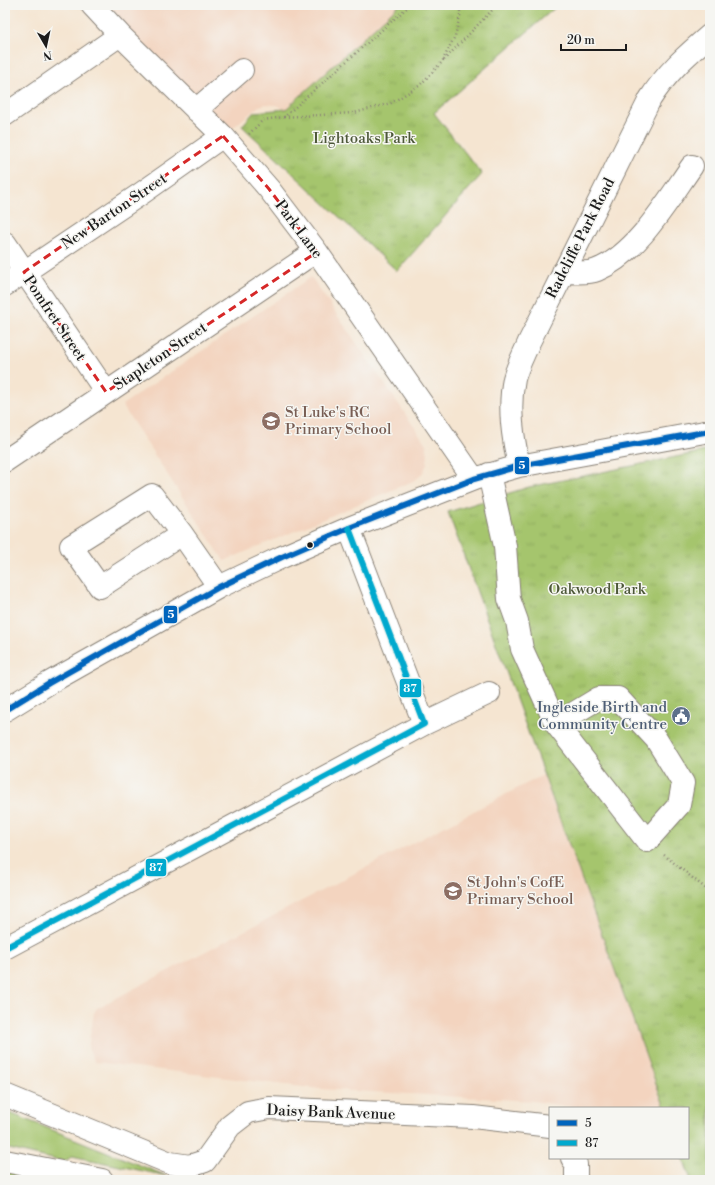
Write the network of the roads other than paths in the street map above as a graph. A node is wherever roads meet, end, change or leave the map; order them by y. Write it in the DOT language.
graph roads {
  1 [pos="92,5"];
  2 [pos="120,35"];
  3 [pos="710,35"];
  4 [pos="242,70"];
  5 [pos="196,110"];
  6 [pos="5,115"];
  7 [pos="223,136"];
  8 [pos="692,166"];
  9 [pos="5,243"];
  10 [pos="317,252"];
  11 [pos="24,272"];
  12 [pos="563,272"];
  13 [pos="5,285"];
  14 [pos="106,392"];
  15 [pos="710,431"];
  16 [pos="5,461"];
  17 [pos="519,466"];
  18 [pos="481,476"];
  19 [pos="349,528"];
  20 [pos="182,534"];
  21 [pos="219,587"];
  22 [pos="489,692"];
  23 [pos="5,710"];
  24 [pos="424,724"];
  25 [pos="556,724"];
  26 [pos="5,948"];
  27 [pos="5,1095"];
  28 [pos="549,1126"];
  29 [pos="573,1159"];
  30 [pos="5,1161"];
  31 [pos="102,1180"];
  32 [pos="576,1180"];
  1 -- 2 [label="main road, Park Lane"];
  2 -- 5 [label="main road, Park Lane"];
  2 -- 6 [label="main road"];
  3 -- 12 [label="main road, Radcliffe Park Road"];
  4 -- 5 [label="main road"];
  5 -- 7 [label="main road, Park Lane"];
  7 -- 10 [label="main road, Park Lane"];
  7 -- 11 [label="main road, New Barton Street"];
  8 -- 12 [label="main road"];
  9 -- 11 [label="main road, Pomfret Street"];
  10 -- 14 [label="main road, Stapleton Street"];
  10 -- 18 [label="main road, Park Lane"];
  11 -- 13 [label="main road, New Barton Street"];
  11 -- 14 [label="main road, Pomfret Street"];
  12 -- 17 [label="main road, Radcliffe Park Road"];
  14 -- 16 [label="main road, Stapleton Street"];
  15 -- 17 [label="main road"];
  17 -- 18 [label="main road"];
  18 -- 19 [label="main road"];
  18 -- 25 [label="main road"];
  19 -- 21 [label="main road"];
  19 -- 24 [label="main road"];
  20 -- 20 [label="main road"];
  20 -- 21 [label="main road"];
  21 -- 23 [label="main road"];
  22 -- 24 [label="main road"];
  24 -- 26 [label="main road"];
  25 -- 25 [label="main road"];
  27 -- 28 [label="main road, Daisy Bank Avenue"];
  29 -- 32 [label="main road"];
  30 -- 31 [label="main road"];
}
